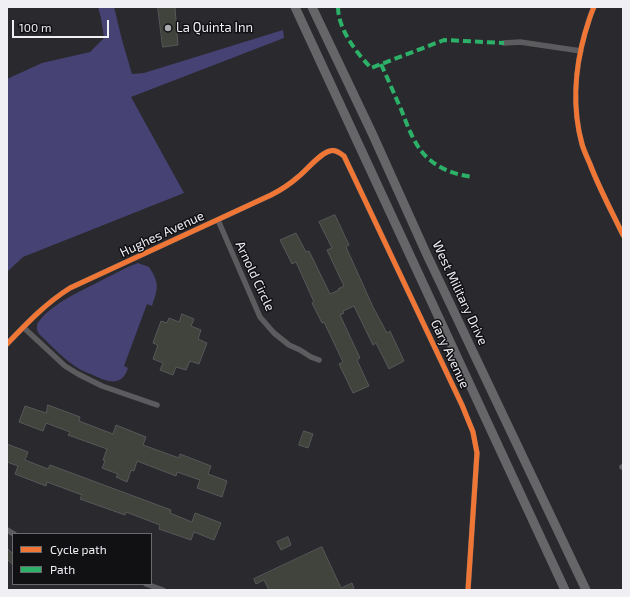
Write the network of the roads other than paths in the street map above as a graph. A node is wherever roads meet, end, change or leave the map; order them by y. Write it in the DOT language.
graph roads {
  1 [pos="295,7"];
  2 [pos="312,7"];
  3 [pos="594,7"];
  4 [pos="504,43"];
  5 [pos="581,51"];
  6 [pos="331,150"];
  7 [pos="218,220"];
  8 [pos="623,235"];
  9 [pos="23,327"];
  10 [pos="7,344"];
  11 [pos="319,360"];
  12 [pos="157,405"];
  13 [pos="149,585"];
  14 [pos="163,590"];
  15 [pos="468,590"];
  16 [pos="565,590"];
  17 [pos="586,590"];
  1 -- 16 [label="main road"];
  2 -- 17 [label="main road, West Military Drive"];
  3 -- 5 [label="street"];
  4 -- 5 [label="street"];
  5 -- 8 [label="street"];
  6 -- 7 [label="street, Hughes Avenue"];
  6 -- 15 [label="street, Gary Avenue"];
  7 -- 9 [label="street, Hughes Avenue"];
  7 -- 11 [label="street, Arnold Circle"];
  9 -- 10 [label="street, Hughes Avenue"];
  9 -- 12 [label="street"];
  13 -- 14 [label="street"];
}
